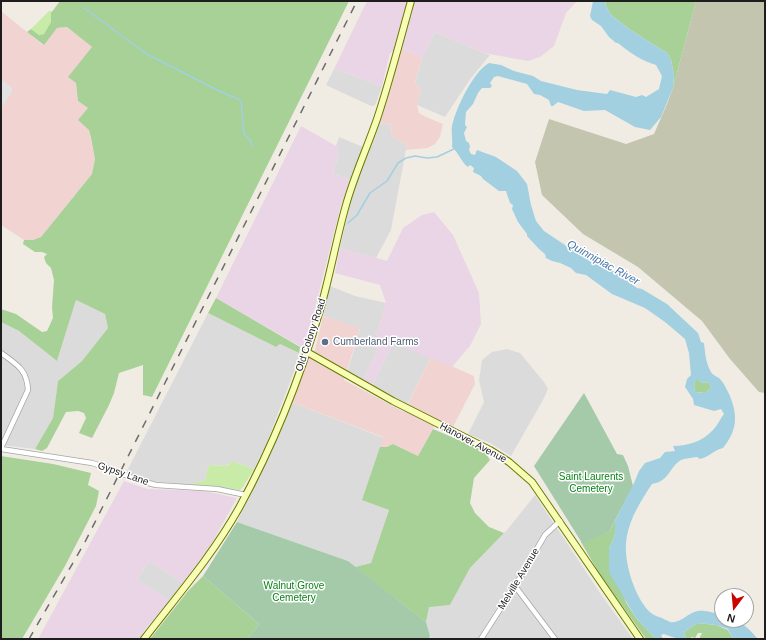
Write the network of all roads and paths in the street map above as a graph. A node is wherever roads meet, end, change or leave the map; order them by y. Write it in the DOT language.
graph roads {
  1 [pos="411,1"];
  2 [pos="307,352"];
  3 [pos="1,353"];
  4 [pos="1,448"];
  5 [pos="246,495"];
  6 [pos="560,521"];
  7 [pos="515,586"];
  8 [pos="144,639"];
  9 [pos="481,639"];
  10 [pos="555,639"];
  11 [pos="640,639"];
  1 -- 2 [label="main road, Old Colony Road"];
  2 -- 5 [label="main road, Old Colony Road"];
  2 -- 6 [label="main road, Hanover Avenue"];
  3 -- 4 [label="street"];
  4 -- 5 [label="street, Gypsy Lane"];
  5 -- 8 [label="main road, Old Colony Road"];
  6 -- 7 [label="street, Melville Avenue"];
  6 -- 11 [label="main road, Hanover Avenue"];
  7 -- 9 [label="street, Melville Avenue"];
  7 -- 10 [label="street"];
}
